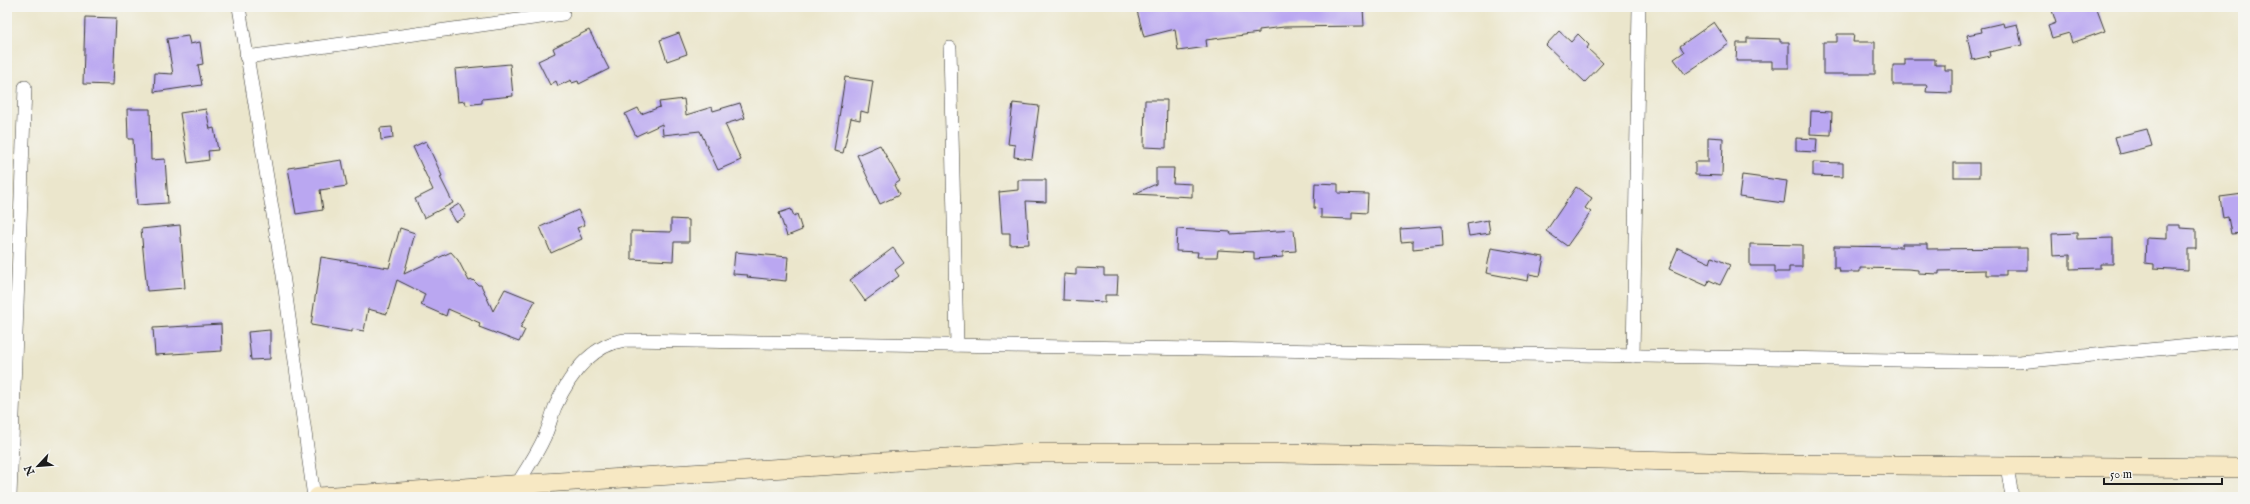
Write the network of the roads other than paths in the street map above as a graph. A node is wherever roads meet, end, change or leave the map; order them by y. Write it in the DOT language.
graph roads {
  1 [pos="239,7"];
  2 [pos="1639,7"];
  3 [pos="563,14"];
  4 [pos="950,48"];
  5 [pos="246,57"];
  6 [pos="25,87"];
  7 [pos="2243,341"];
  8 [pos="957,345"];
  9 [pos="1633,356"];
  10 [pos="2007,466"];
  11 [pos="2243,468"];
  12 [pos="518,483"];
  13 [pos="10,497"];
  14 [pos="314,497"];
  15 [pos="318,497"];
  16 [pos="2012,497"];
  1 -- 5 [label="street"];
  2 -- 9 [label="street"];
  3 -- 5 [label="street"];
  4 -- 8 [label="street"];
  5 -- 14 [label="street"];
  6 -- 13 [label="street"];
  7 -- 9 [label="street"];
  8 -- 9 [label="street"];
  8 -- 12 [label="street"];
  10 -- 11 [label="main road"];
  10 -- 12 [label="main road"];
  10 -- 16 [label="street"];
  12 -- 15 [label="main road"];
}
